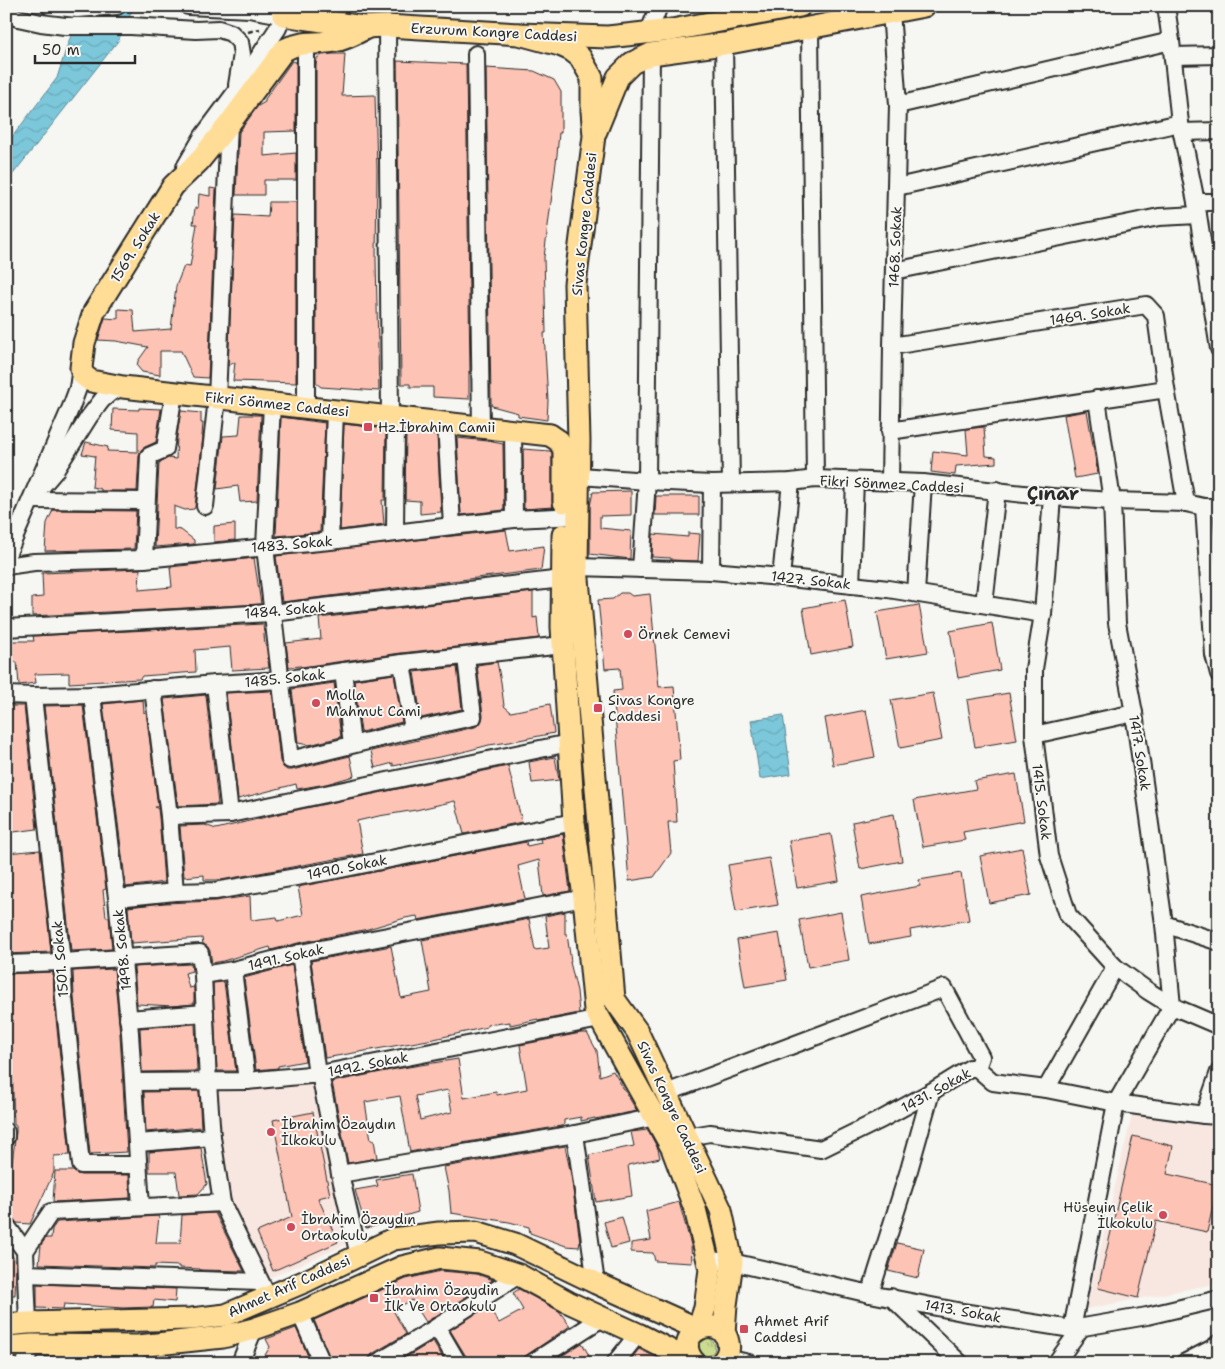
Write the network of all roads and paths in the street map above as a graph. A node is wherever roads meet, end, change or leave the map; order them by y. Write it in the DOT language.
graph roads {
  1 [pos="50,6"];
  2 [pos="117,6"];
  3 [pos="188,6"];
  4 [pos="334,6"];
  5 [pos="659,6"];
  6 [pos="800,6"];
  7 [pos="924,6"];
  8 [pos="1166,6"];
  9 [pos="285,11"];
  10 [pos="891,12"];
  11 [pos="10,18"];
  12 [pos="378,27"];
  13 [pos="261,28"];
  14 [pos="810,28"];
  15 [pos="246,32"];
  16 [pos="519,34"];
  17 [pos="306,42"];
  18 [pos="649,44"];
  19 [pos="724,44"];
  20 [pos="1172,48"];
  21 [pos="476,54"];
  22 [pos="1219,54"];
  23 [pos="235,93"];
  24 [pos="898,105"];
  25 [pos="229,124"];
  26 [pos="1181,128"];
  27 [pos="1219,131"];
  28 [pos="594,136"];
  29 [pos="173,186"];
  30 [pos="896,187"];
  31 [pos="1219,202"];
  32 [pos="1197,208"];
  33 [pos="1211,261"];
  34 [pos="894,271"];
  35 [pos="892,346"];
  36 [pos="1219,349"];
  37 [pos="81,368"];
  38 [pos="123,387"];
  39 [pos="1166,388"];
  40 [pos="174,393"];
  41 [pos="578,395"];
  42 [pos="217,398"];
  43 [pos="1097,399"];
  44 [pos="272,404"];
  45 [pos="306,408"];
  46 [pos="335,411"];
  47 [pos="393,417"];
  48 [pos="446,423"];
  49 [pos="481,427"];
  50 [pos="513,431"];
  51 [pos="890,431"];
  52 [pos="550,435"];
  53 [pos="572,476"];
  54 [pos="815,479"];
  55 [pos="647,481"];
  56 [pos="791,482"];
  57 [pos="855,482"];
  58 [pos="890,482"];
  59 [pos="731,483"];
  60 [pos="923,483"];
  61 [pos="712,484"];
  62 [pos="997,490"];
  63 [pos="1052,497"];
  64 [pos="31,500"];
  65 [pos="146,501"];
  66 [pos="1112,501"];
  67 [pos="1186,503"];
  68 [pos="204,506"];
  69 [pos="1212,507"];
  70 [pos="570,516"];
  71 [pos="514,520"];
  72 [pos="452,526"];
  73 [pos="395,533"];
  74 [pos="330,541"];
  75 [pos="265,547"];
  76 [pos="6,556"];
  77 [pos="144,559"];
  78 [pos="6,566"];
  79 [pos="641,569"];
  80 [pos="711,570"];
  81 [pos="569,573"];
  82 [pos="781,577"];
  83 [pos="851,585"];
  84 [pos="916,593"];
  85 [pos="984,604"];
  86 [pos="272,613"];
  87 [pos="1043,614"];
  88 [pos="6,628"];
  89 [pos="563,645"];
  90 [pos="466,657"];
  91 [pos="402,663"];
  92 [pos="343,671"];
  93 [pos="1219,674"];
  94 [pos="281,680"];
  95 [pos="215,684"];
  96 [pos="154,689"];
  97 [pos="92,694"];
  98 [pos="6,695"];
  99 [pos="33,696"];
  100 [pos="1134,713"];
  101 [pos="413,730"];
  102 [pos="1034,735"];
  103 [pos="569,743"];
  104 [pos="352,744"];
  105 [pos="230,814"];
  106 [pos="169,816"];
  107 [pos="574,822"];
  108 [pos="175,892"];
  109 [pos="116,898"];
  110 [pos="584,898"];
  111 [pos="1164,924"];
  112 [pos="1219,942"];
  113 [pos="300,953"];
  114 [pos="122,957"];
  115 [pos="62,962"];
  116 [pos="6,964"];
  117 [pos="1115,967"];
  118 [pos="233,970"];
  119 [pos="202,975"];
  120 [pos="1172,1006"];
  121 [pos="205,1013"];
  122 [pos="128,1019"];
  123 [pos="600,1019"];
  124 [pos="1219,1026"];
  125 [pos="977,1068"];
  126 [pos="1219,1072"];
  127 [pos="318,1074"];
  128 [pos="134,1082"];
  129 [pos="208,1082"];
  130 [pos="247,1082"];
  131 [pos="1046,1089"];
  132 [pos="931,1092"];
  133 [pos="666,1093"];
  134 [pos="1116,1103"];
  135 [pos="1211,1116"];
  136 [pos="655,1117"];
  137 [pos="576,1134"];
  138 [pos="212,1137"];
  139 [pos="686,1137"];
  140 [pos="138,1143"];
  141 [pos="138,1165"];
  142 [pos="340,1174"];
  143 [pos="222,1203"];
  144 [pos="141,1207"];
  145 [pos="6,1225"];
  146 [pos="25,1251"];
  147 [pos="359,1256"];
  148 [pos="708,1260"];
  149 [pos="732,1262"];
  150 [pos="26,1274"];
  151 [pos="519,1275"];
  152 [pos="596,1283"];
  153 [pos="264,1290"];
  154 [pos="870,1294"];
  155 [pos="890,1297"];
  156 [pos="1219,1299"];
  157 [pos="300,1314"];
  158 [pos="602,1318"];
  159 [pos="28,1323"];
  160 [pos="6,1324"];
  161 [pos="437,1327"];
  162 [pos="1076,1328"];
  163 [pos="254,1329"];
  164 [pos="698,1329"];
  165 [pos="724,1333"];
  166 [pos="638,1334"];
  167 [pos="1219,1343"];
  168 [pos="6,1347"];
  169 [pos="28,1354"];
  170 [pos="134,1354"];
  171 [pos="952,1360"];
  172 [pos="725,1361"];
  173 [pos="240,1363"];
  174 [pos="322,1363"];
  175 [pos="378,1363"];
  176 [pos="458,1363"];
  177 [pos="532,1363"];
  178 [pos="615,1363"];
  179 [pos="695,1363"];
  180 [pos="749,1363"];
  181 [pos="1056,1363"];
  182 [pos="1184,1363"];
  1 -- 2 [label="street"];
  3 -- 9 [label="street, Erzurum Kongre Caddesi"];
  4 -- 12 [label="main road"];
  5 -- 18 [label="street"];
  6 -- 18 [label="main road, Erzurum Kongre Caddesi"];
  7 -- 10 [label="main road, Erzurum Kongre Caddesi"];
  8 -- 20 [label="street"];
  9 -- 12 [label="main road, Erzurum Kongre Caddesi"];
  9 -- 23 [label="street, 1569. Sokak"];
  10 -- 14 [label="main road, Erzurum Kongre Caddesi"];
  10 -- 24 [label="street, 1468. Sokak"];
  11 -- 23 [label="street"];
  12 -- 16 [label="main road, Erzurum Kongre Caddesi"];
  12 -- 17 [label="main road"];
  12 -- 47 [label="street"];
  13 -- 15 [label="path"];
  14 -- 19 [label="main road, Erzurum Kongre Caddesi"];
  14 -- 54 [label="street"];
  16 -- 18 [label="main road, Erzurum Kongre Caddesi"];
  16 -- 28 [label="main road, Sivas Kongre Caddesi"];
  17 -- 25 [label="main road"];
  17 -- 45 [label="street"];
  18 -- 19 [label="main road, Erzurum Kongre Caddesi"];
  18 -- 28 [label="main road, Sivas Kongre Caddesi"];
  18 -- 55 [label="street"];
  19 -- 59 [label="street"];
  20 -- 22 [label="street"];
  20 -- 24 [label="street"];
  20 -- 26 [label="street"];
  21 -- 49 [label="street"];
  23 -- 29 [label="street, 1569. Sokak"];
  24 -- 30 [label="street, 1468. Sokak"];
  25 -- 29 [label="main road"];
  25 -- 42 [label="street"];
  26 -- 27 [label="street"];
  26 -- 30 [label="street"];
  26 -- 32 [label="street"];
  28 -- 41 [label="main road, Sivas Kongre Caddesi"];
  29 -- 37 [label="main road, 1569. Sokak"];
  30 -- 34 [label="street, 1468. Sokak"];
  31 -- 32 [label="street"];
  32 -- 33 [label="street"];
  32 -- 34 [label="street"];
  33 -- 36 [label="street"];
  34 -- 35 [label="street, 1468. Sokak"];
  35 -- 39 [label="street, 1469. Sokak"];
  35 -- 51 [label="street, 1468. Sokak"];
  37 -- 38 [label="main road, Fikri Sönmez Caddesi"];
  37 -- 64 [label="street, 1569. Sokak"];
  38 -- 40 [label="main road, Fikri Sönmez Caddesi"];
  38 -- 64 [label="street, 1569. Sokak"];
  39 -- 43 [label="street"];
  39 -- 67 [label="street, 1469. Sokak"];
  40 -- 42 [label="main road, Fikri Sönmez Caddesi"];
  40 -- 65 [label="street"];
  41 -- 52 [label="main road"];
  41 -- 53 [label="main road, Sivas Kongre Caddesi"];
  42 -- 44 [label="main road, Fikri Sönmez Caddesi"];
  42 -- 68 [label="street"];
  43 -- 51 [label="street"];
  43 -- 66 [label="street, 1417. Sokak"];
  44 -- 45 [label="main road, Fikri Sönmez Caddesi"];
  44 -- 75 [label="street"];
  45 -- 46 [label="main road, Fikri Sönmez Caddesi"];
  46 -- 47 [label="main road, Fikri Sönmez Caddesi"];
  46 -- 74 [label="street"];
  47 -- 48 [label="main road, Fikri Sönmez Caddesi"];
  47 -- 73 [label="street"];
  48 -- 49 [label="main road, Fikri Sönmez Caddesi"];
  48 -- 72 [label="street"];
  49 -- 50 [label="main road, Fikri Sönmez Caddesi"];
  50 -- 52 [label="main road, Fikri Sönmez Caddesi"];
  50 -- 71 [label="street"];
  51 -- 58 [label="street, 1468. Sokak"];
  52 -- 53 [label="main road, Sivas Kongre Caddesi"];
  53 -- 55 [label="street, Fikri Sönmez Caddesi"];
  53 -- 70 [label="main road, Sivas Kongre Caddesi"];
  54 -- 56 [label="street, Fikri Sönmez Caddesi"];
  54 -- 57 [label="street, Fikri Sönmez Caddesi"];
  55 -- 61 [label="street, Fikri Sönmez Caddesi"];
  55 -- 79 [label="street"];
  56 -- 59 [label="street, Fikri Sönmez Caddesi"];
  56 -- 82 [label="street"];
  57 -- 58 [label="street, Fikri Sönmez Caddesi"];
  57 -- 83 [label="street"];
  58 -- 60 [label="street, Fikri Sönmez Caddesi"];
  59 -- 61 [label="street, Fikri Sönmez Caddesi"];
  60 -- 62 [label="street, Fikri Sönmez Caddesi"];
  60 -- 84 [label="street"];
  61 -- 80 [label="street"];
  62 -- 63 [label="street, Fikri Sönmez Caddesi"];
  62 -- 85 [label="street"];
  63 -- 66 [label="street, Fikri Sönmez Caddesi"];
  63 -- 87 [label="street, 1415. Sokak"];
  64 -- 65 [label="street"];
  64 -- 76 [label="street, 1569. Sokak"];
  65 -- 77 [label="street"];
  66 -- 67 [label="street, Fikri Sönmez Caddesi"];
  66 -- 100 [label="street, 1417. Sokak"];
  67 -- 69 [label="street, Fikri Sönmez Caddesi"];
  69 -- 93 [label="street"];
  70 -- 71 [label="street, 1483. Sokak"];
  70 -- 81 [label="main road, Sivas Kongre Caddesi"];
  71 -- 72 [label="street, 1483. Sokak"];
  72 -- 73 [label="street, 1483. Sokak"];
  73 -- 74 [label="street, 1483. Sokak"];
  74 -- 75 [label="street, 1483. Sokak"];
  75 -- 77 [label="street, 1483. Sokak"];
  75 -- 86 [label="street"];
  77 -- 78 [label="street, 1483. Sokak"];
  79 -- 80 [label="street, 1427. Sokak"];
  79 -- 81 [label="street, 1427. Sokak"];
  80 -- 82 [label="street, 1427. Sokak"];
  81 -- 86 [label="street, 1484. Sokak"];
  81 -- 89 [label="main road, Sivas Kongre Caddesi"];
  81 -- 133 [label="main road, Sivas Kongre Caddesi"];
  82 -- 83 [label="street, 1427. Sokak"];
  83 -- 84 [label="street, 1427. Sokak"];
  84 -- 85 [label="street, 1427. Sokak"];
  85 -- 87 [label="street, 1427. Sokak"];
  86 -- 88 [label="street, 1484. Sokak"];
  86 -- 94 [label="street"];
  87 -- 102 [label="street, 1415. Sokak"];
  89 -- 90 [label="street, 1485. Sokak"];
  89 -- 103 [label="main road, Sivas Kongre Caddesi"];
  90 -- 91 [label="street, 1485. Sokak"];
  90 -- 101 [label="street"];
  91 -- 92 [label="street, 1485. Sokak"];
  91 -- 101 [label="street"];
  92 -- 94 [label="street, 1485. Sokak"];
  92 -- 104 [label="street"];
  94 -- 95 [label="street, 1485. Sokak"];
  94 -- 104 [label="street"];
  95 -- 96 [label="street, 1485. Sokak"];
  95 -- 105 [label="street"];
  96 -- 97 [label="street, 1485. Sokak"];
  96 -- 106 [label="street"];
  97 -- 99 [label="street, 1485. Sokak"];
  97 -- 109 [label="street, 1498. Sokak"];
  98 -- 99 [label="street, 1485. Sokak"];
  99 -- 115 [label="street, 1501. Sokak"];
  100 -- 102 [label="street"];
  100 -- 111 [label="street, 1417. Sokak"];
  101 -- 104 [label="street"];
  102 -- 117 [label="street, 1415. Sokak"];
  103 -- 105 [label="street"];
  103 -- 107 [label="main road, Sivas Kongre Caddesi"];
  105 -- 106 [label="street"];
  106 -- 108 [label="street"];
  107 -- 108 [label="street, 1490. Sokak"];
  107 -- 110 [label="main road, Sivas Kongre Caddesi"];
  108 -- 109 [label="street, 1490. Sokak"];
  109 -- 114 [label="street, 1498. Sokak"];
  110 -- 113 [label="street, 1491. Sokak"];
  110 -- 123 [label="main road, Sivas Kongre Caddesi"];
  111 -- 112 [label="street"];
  111 -- 120 [label="street, 1417. Sokak"];
  113 -- 118 [label="street, 1491. Sokak"];
  113 -- 127 [label="street"];
  114 -- 115 [label="street"];
  114 -- 119 [label="street"];
  114 -- 122 [label="street, 1498. Sokak"];
  115 -- 116 [label="street"];
  115 -- 141 [label="street, 1501. Sokak"];
  117 -- 120 [label="street, 1415. Sokak"];
  117 -- 131 [label="street"];
  118 -- 119 [label="street, 1491. Sokak"];
  118 -- 130 [label="street"];
  119 -- 121 [label="street"];
  120 -- 124 [label="street, 1415. Sokak"];
  120 -- 134 [label="street"];
  121 -- 122 [label="street"];
  121 -- 129 [label="street"];
  122 -- 128 [label="street, 1498. Sokak"];
  123 -- 127 [label="street, 1492. Sokak"];
  123 -- 136 [label="main road, Sivas Kongre Caddesi"];
  125 -- 131 [label="street, 1431. Sokak"];
  125 -- 132 [label="street, 1431. Sokak"];
  125 -- 133 [label="street"];
  126 -- 135 [label="street"];
  127 -- 130 [label="street, 1492. Sokak"];
  127 -- 142 [label="street"];
  128 -- 129 [label="street, 1492. Sokak"];
  128 -- 140 [label="street, 1498. Sokak"];
  129 -- 130 [label="street, 1492. Sokak"];
  129 -- 138 [label="street"];
  131 -- 134 [label="street, 1431. Sokak"];
  132 -- 139 [label="street, 1431. Sokak"];
  132 -- 154 [label="street"];
  133 -- 139 [label="main road, Sivas Kongre Caddesi"];
  134 -- 135 [label="street, 1431. Sokak"];
  134 -- 162 [label="street"];
  136 -- 137 [label="street"];
  136 -- 148 [label="main road, Sivas Kongre Caddesi"];
  137 -- 142 [label="street"];
  137 -- 152 [label="street"];
  138 -- 140 [label="street"];
  138 -- 143 [label="street"];
  139 -- 149 [label="main road, Sivas Kongre Caddesi"];
  140 -- 141 [label="street, 1498. Sokak"];
  141 -- 144 [label="street, 1498. Sokak"];
  142 -- 147 [label="street"];
  143 -- 144 [label="street"];
  143 -- 153 [label="street"];
  144 -- 146 [label="street"];
  145 -- 146 [label="street"];
  146 -- 150 [label="street"];
  147 -- 152 [label="main road, Ahmet Arif Caddesi"];
  147 -- 153 [label="main road, Ahmet Arif Caddesi"];
  148 -- 149 [label="street, 1413. Sokak"];
  148 -- 164 [label="main road, Sivas Kongre Caddesi"];
  149 -- 154 [label="street, 1413. Sokak"];
  149 -- 165 [label="main road, Sivas Kongre Caddesi"];
  150 -- 153 [label="street"];
  150 -- 159 [label="street"];
  151 -- 157 [label="main road, Ahmet Arif Caddesi"];
  151 -- 158 [label="main road, Ahmet Arif Caddesi"];
  151 -- 161 [label="street"];
  152 -- 164 [label="main road, Ahmet Arif Caddesi"];
  153 -- 159 [label="main road, Ahmet Arif Caddesi"];
  154 -- 155 [label="street, 1413. Sokak"];
  155 -- 162 [label="street, 1413. Sokak"];
  155 -- 171 [label="street"];
  156 -- 162 [label="street, 1413. Sokak"];
  157 -- 163 [label="main road, Ahmet Arif Caddesi"];
  157 -- 174 [label="street"];
  158 -- 166 [label="main road, Ahmet Arif Caddesi"];
  158 -- 177 [label="street"];
  159 -- 160 [label="main road, Ahmet Arif Caddesi"];
  161 -- 175 [label="street"];
  161 -- 176 [label="street"];
  162 -- 181 [label="street"];
  163 -- 170 [label="main road, Ahmet Arif Caddesi"];
  163 -- 173 [label="street"];
  164 -- 165 [label="main road, Ahmet Arif Caddesi"];
  164 -- 179 [label="main road, Ahmet Arif Caddesi"];
  165 -- 172 [label="main road"];
  166 -- 178 [label="street"];
  166 -- 179 [label="main road, Ahmet Arif Caddesi"];
  167 -- 182 [label="street"];
  168 -- 169 [label="main road, Ahmet Arif Caddesi"];
  169 -- 170 [label="main road, Ahmet Arif Caddesi"];
  172 -- 180 [label="street"];
}
